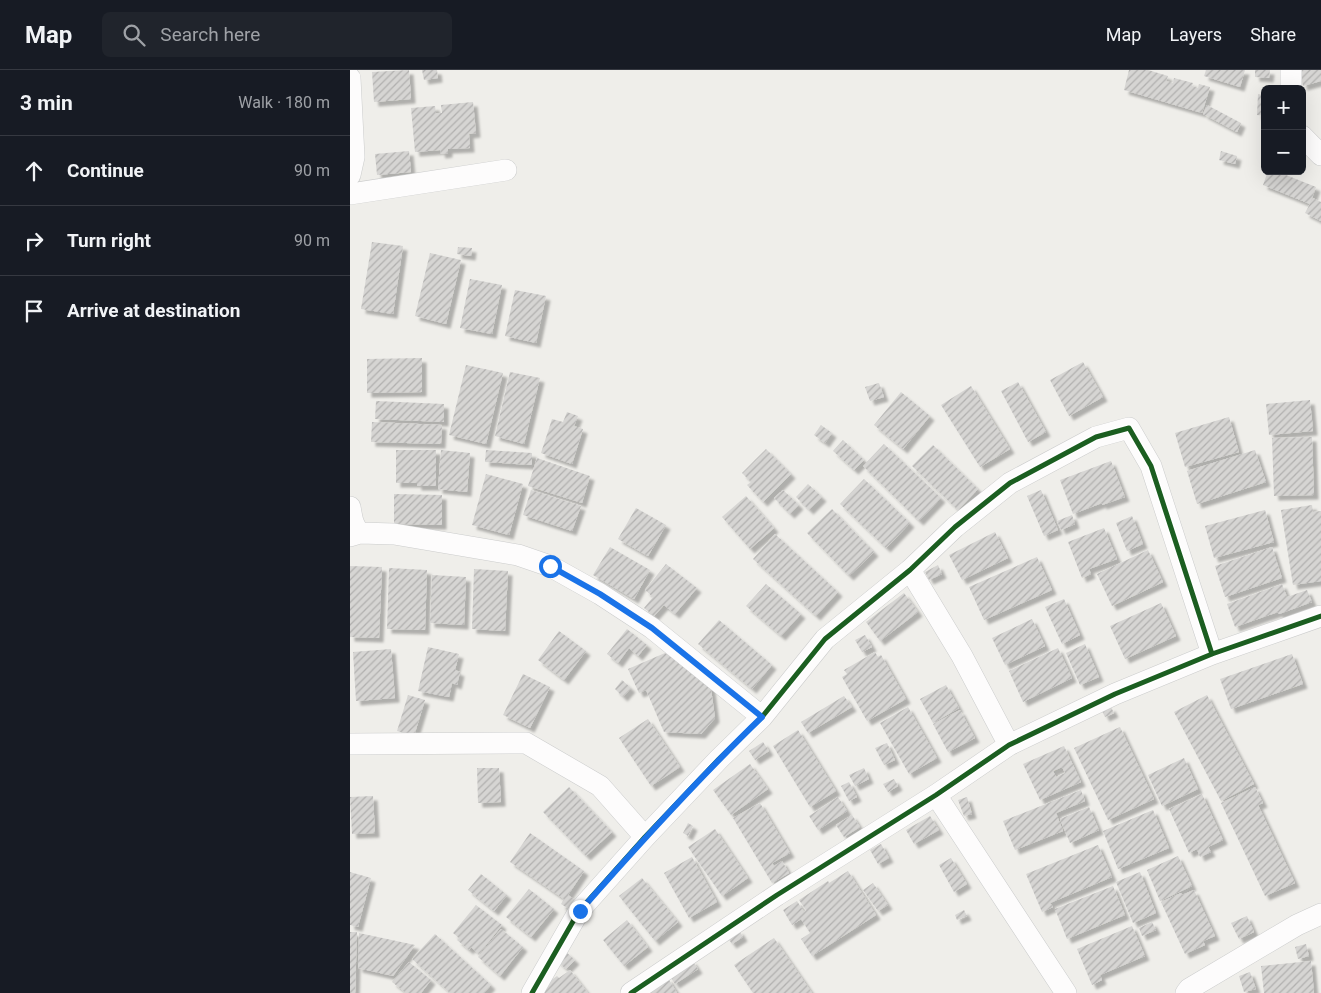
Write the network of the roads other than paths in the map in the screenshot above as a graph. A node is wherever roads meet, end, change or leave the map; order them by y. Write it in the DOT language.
graph roads {
  1 [pos="1291,70"];
  2 [pos="350,78"];
  3 [pos="1290,85"];
  4 [pos="1306,140"];
  5 [pos="1321,155"];
  6 [pos="506,170"];
  7 [pos="350,175"];
  8 [pos="350,194"];
  9 [pos="350,507"];
  10 [pos="355,534"];
  11 [pos="910,570"];
  12 [pos="1321,616"];
  13 [pos="1212,654"];
  14 [pos="762,717"];
  15 [pos="350,744"];
  16 [pos="1009,745"];
  17 [pos="936,795"];
  18 [pos="645,837"];
  19 [pos="1321,914"];
  20 [pos="532,993"];
  21 [pos="631,993"];
  22 [pos="1066,993"];
  23 [pos="1186,993"];
  1 -- 3 [label="street"];
  2 -- 7 [label="street"];
  4 -- 5 [label="street"];
  6 -- 8 [label="street"];
  9 -- 10 [label="street"];
  10 -- 14 [label="street"];
  11 -- 13 [label="street"];
  11 -- 14 [label="street"];
  11 -- 16 [label="street"];
  12 -- 13 [label="street"];
  13 -- 16 [label="street"];
  14 -- 18 [label="street"];
  15 -- 18 [label="street"];
  16 -- 17 [label="street"];
  17 -- 21 [label="street"];
  17 -- 22 [label="street"];
  18 -- 20 [label="street"];
  19 -- 23 [label="street"];
}
